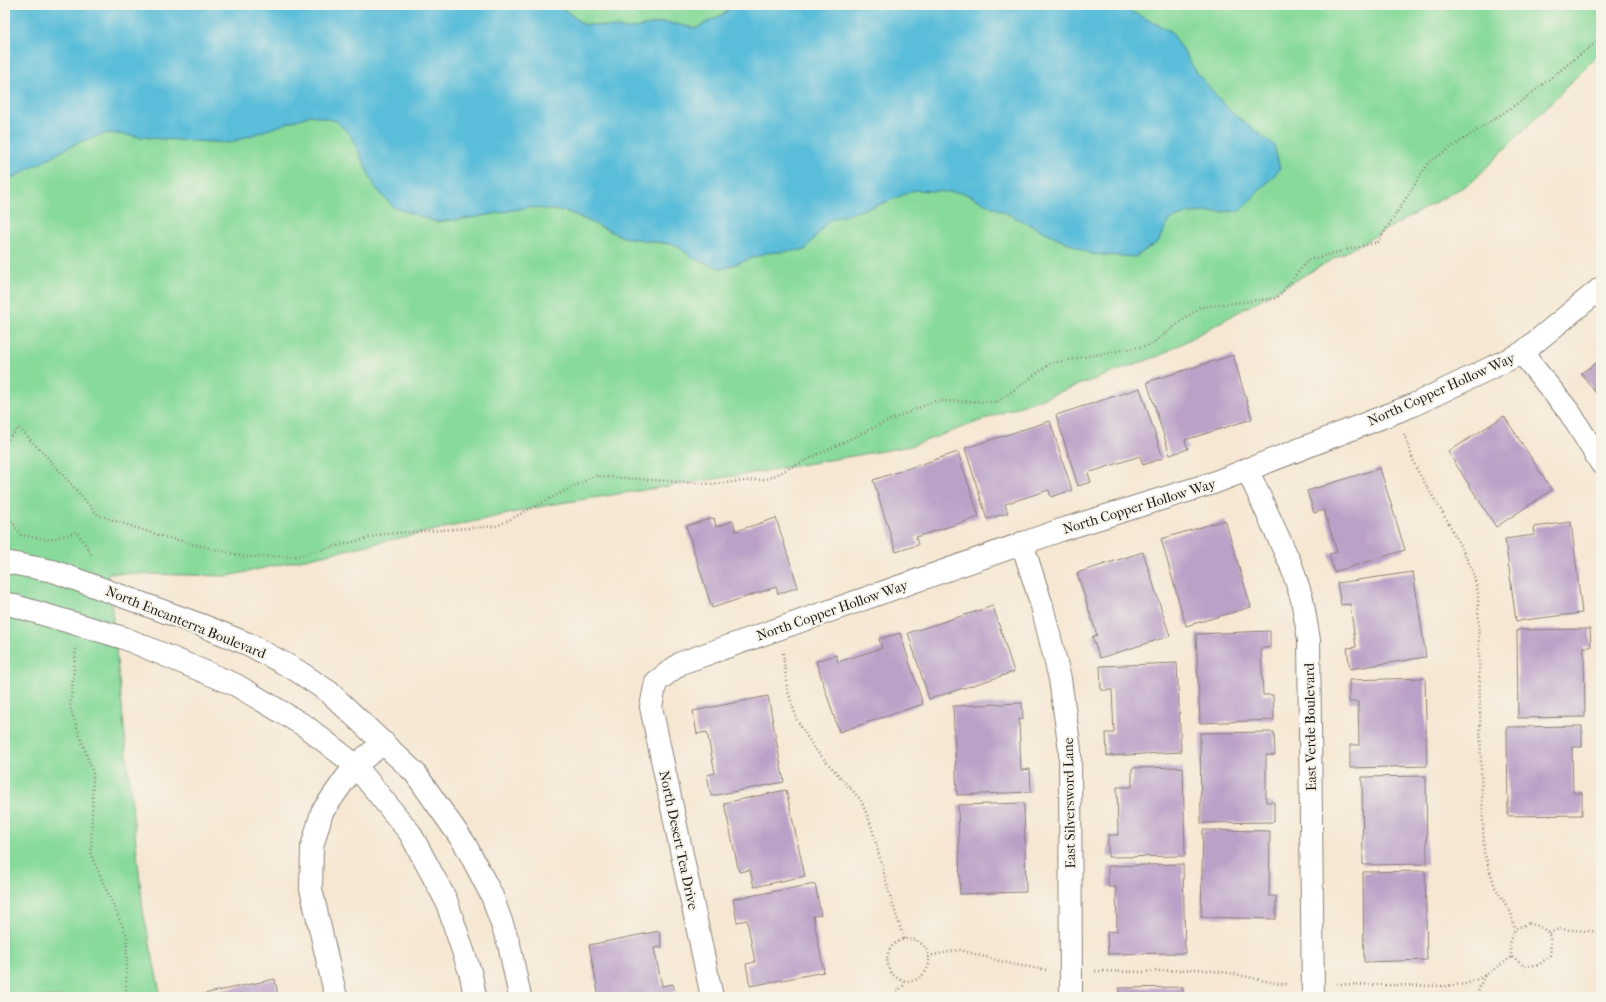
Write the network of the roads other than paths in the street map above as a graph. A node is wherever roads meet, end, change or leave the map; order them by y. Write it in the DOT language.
graph roads {
  1 [pos="1601,288"];
  2 [pos="1522,353"];
  3 [pos="1601,463"];
  4 [pos="1247,469"];
  5 [pos="1022,543"];
  6 [pos="5,562"];
  7 [pos="5,603"];
  8 [pos="656,682"];
  9 [pos="384,743"];
  10 [pos="355,765"];
  11 [pos="1313,990"];
  12 [pos="336,997"];
  13 [pos="476,997"];
  14 [pos="520,997"];
  15 [pos="712,997"];
  16 [pos="1071,997"];
  1 -- 2 [label="street, North Copper Hollow Way"];
  2 -- 3 [label="street"];
  2 -- 4 [label="street, North Copper Hollow Way"];
  4 -- 5 [label="street, North Copper Hollow Way"];
  4 -- 11 [label="street, East Verde Boulevard"];
  5 -- 8 [label="street, North Copper Hollow Way"];
  5 -- 16 [label="street, East Silversword Lane"];
  6 -- 9 [label="street, North Encanterra Boulevard"];
  7 -- 10 [label="street"];
  8 -- 15 [label="street, North Desert Tea Drive"];
  9 -- 10 [label="street"];
  9 -- 14 [label="street, North Encanterra Boulevard"];
  10 -- 12 [label="street"];
  10 -- 13 [label="street"];
}
